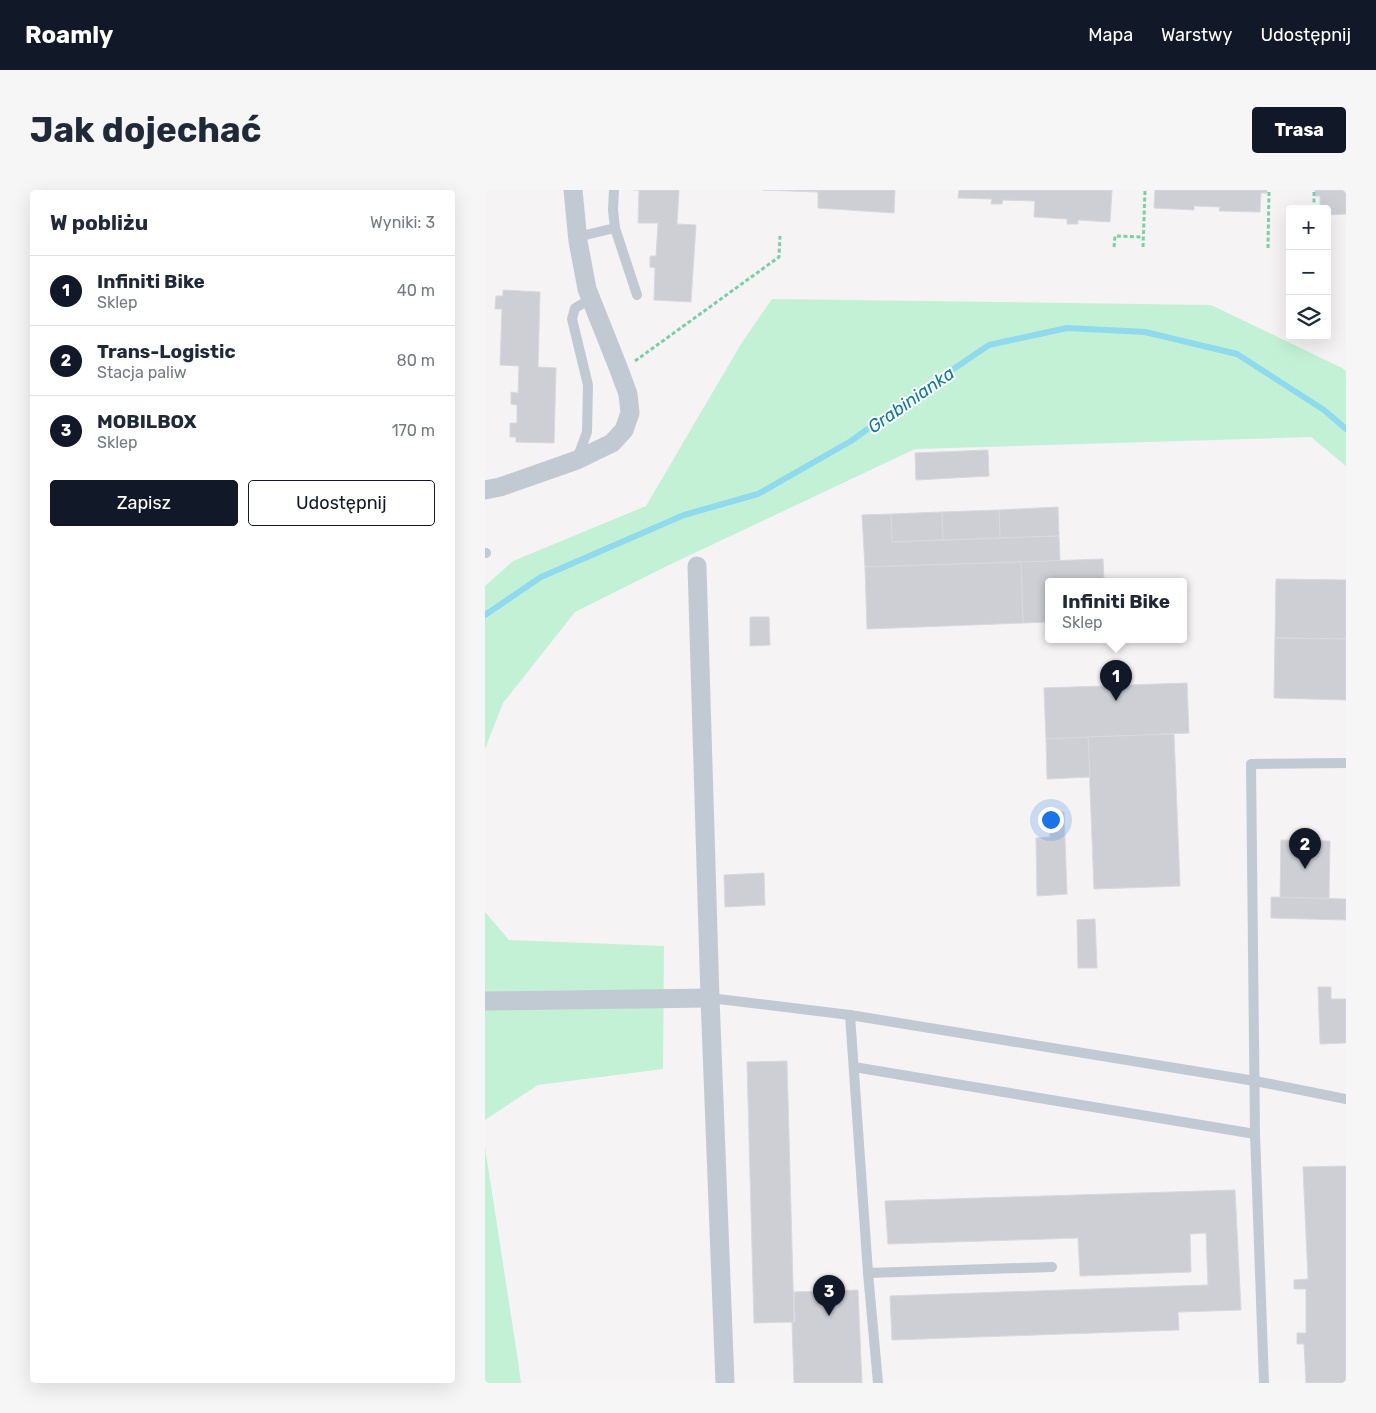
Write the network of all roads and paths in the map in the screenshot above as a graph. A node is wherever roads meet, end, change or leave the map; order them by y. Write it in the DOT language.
graph roads {
  1 [pos="573,190"];
  2 [pos="614,190"];
  3 [pos="1145,190"];
  4 [pos="1269,190"];
  5 [pos="1314,190"];
  6 [pos="1314,205"];
  7 [pos="615,228"];
  8 [pos="780,236"];
  9 [pos="577,237"];
  10 [pos="1143,237"];
  11 [pos="1114,247"];
  12 [pos="1143,247"];
  13 [pos="1268,248"];
  14 [pos="637,295"];
  15 [pos="591,299"];
  16 [pos="618,367"];
  17 [pos="577,460"];
  18 [pos="485,490"];
  19 [pos="697,566"];
  20 [pos="1346,763"];
  21 [pos="710,998"];
  22 [pos="485,1001"];
  23 [pos="850,1015"];
  24 [pos="854,1067"];
  25 [pos="1255,1081"];
  26 [pos="1346,1099"];
  27 [pos="1255,1134"];
  28 [pos="1052,1267"];
  29 [pos="868,1273"];
  30 [pos="725,1383"];
  31 [pos="878,1383"];
  32 [pos="1264,1383"];
  1 -- 9 [label="street"];
  2 -- 7 [label="lane"];
  3 -- 10 [label="path"];
  4 -- 13 [label="path"];
  5 -- 6 [label="path"];
  7 -- 9 [label="lane"];
  7 -- 14 [label="lane"];
  8 -- 16 [label="path"];
  9 -- 15 [label="street"];
  10 -- 11 [label="path"];
  10 -- 12 [label="path"];
  15 -- 16 [label="street"];
  15 -- 17 [label="lane"];
  16 -- 17 [label="street"];
  17 -- 18 [label="street"];
  19 -- 21 [label="street"];
  20 -- 25 [label="lane"];
  21 -- 22 [label="street"];
  21 -- 23 [label="lane"];
  21 -- 30 [label="street"];
  23 -- 24 [label="lane"];
  23 -- 25 [label="lane"];
  24 -- 27 [label="lane"];
  24 -- 29 [label="lane"];
  25 -- 26 [label="lane"];
  25 -- 27 [label="lane"];
  27 -- 32 [label="lane"];
  28 -- 29 [label="lane"];
  29 -- 31 [label="lane"];
}
